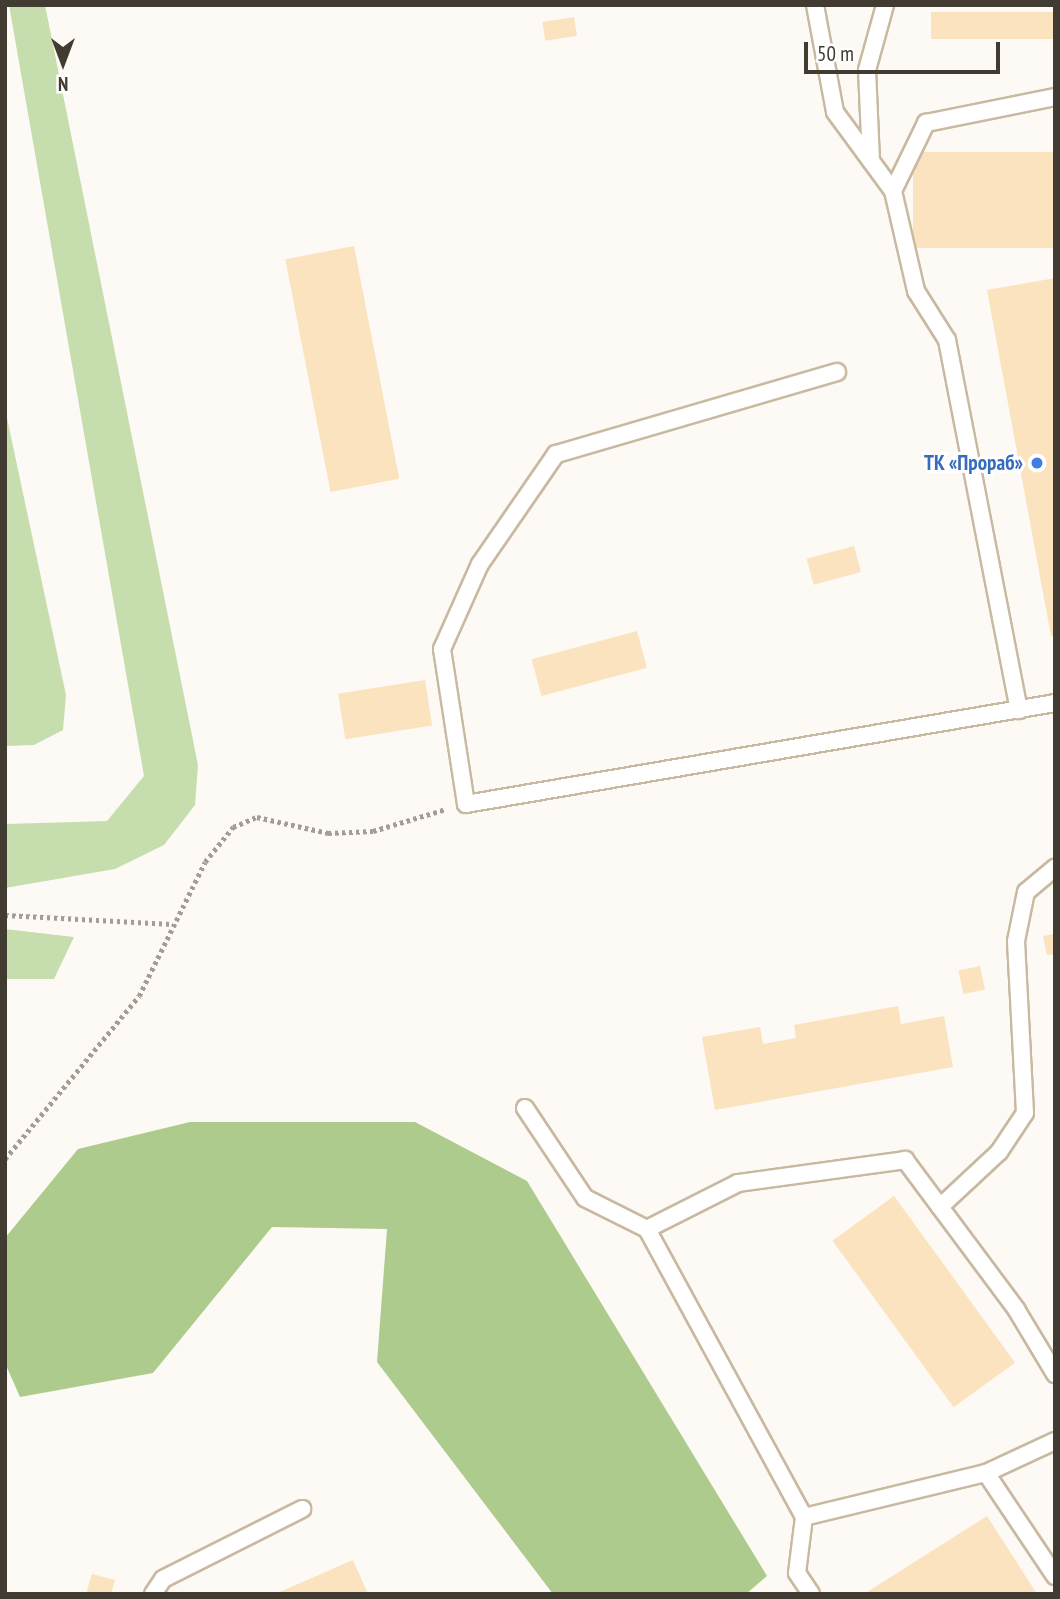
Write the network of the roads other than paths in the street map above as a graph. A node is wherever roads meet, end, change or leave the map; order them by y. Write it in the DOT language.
graph roads {
  1 [pos="815,5"];
  2 [pos="885,5"];
  3 [pos="1055,97"];
  4 [pos="871,161"];
  5 [pos="893,191"];
  6 [pos="837,372"];
  7 [pos="1055,703"];
  8 [pos="1019,710"];
  9 [pos="1055,868"];
  10 [pos="525,1108"];
  11 [pos="940,1207"];
  12 [pos="647,1229"];
  13 [pos="1055,1374"];
  14 [pos="1055,1441"];
  15 [pos="986,1473"];
  16 [pos="302,1509"];
  17 [pos="804,1517"];
  18 [pos="1055,1576"];
  19 [pos="153,1594"];
  20 [pos="811,1594"];
  1 -- 4 [label="lane"];
  2 -- 4 [label="lane"];
  3 -- 5 [label="lane"];
  4 -- 5 [label="lane"];
  5 -- 8 [label="lane"];
  6 -- 8 [label="lane"];
  7 -- 8 [label="lane"];
  9 -- 11 [label="lane"];
  10 -- 12 [label="lane"];
  11 -- 12 [label="lane"];
  11 -- 13 [label="lane"];
  12 -- 17 [label="lane"];
  14 -- 15 [label="lane"];
  15 -- 17 [label="lane"];
  15 -- 18 [label="lane"];
  16 -- 19 [label="lane"];
  17 -- 20 [label="lane"];
}
